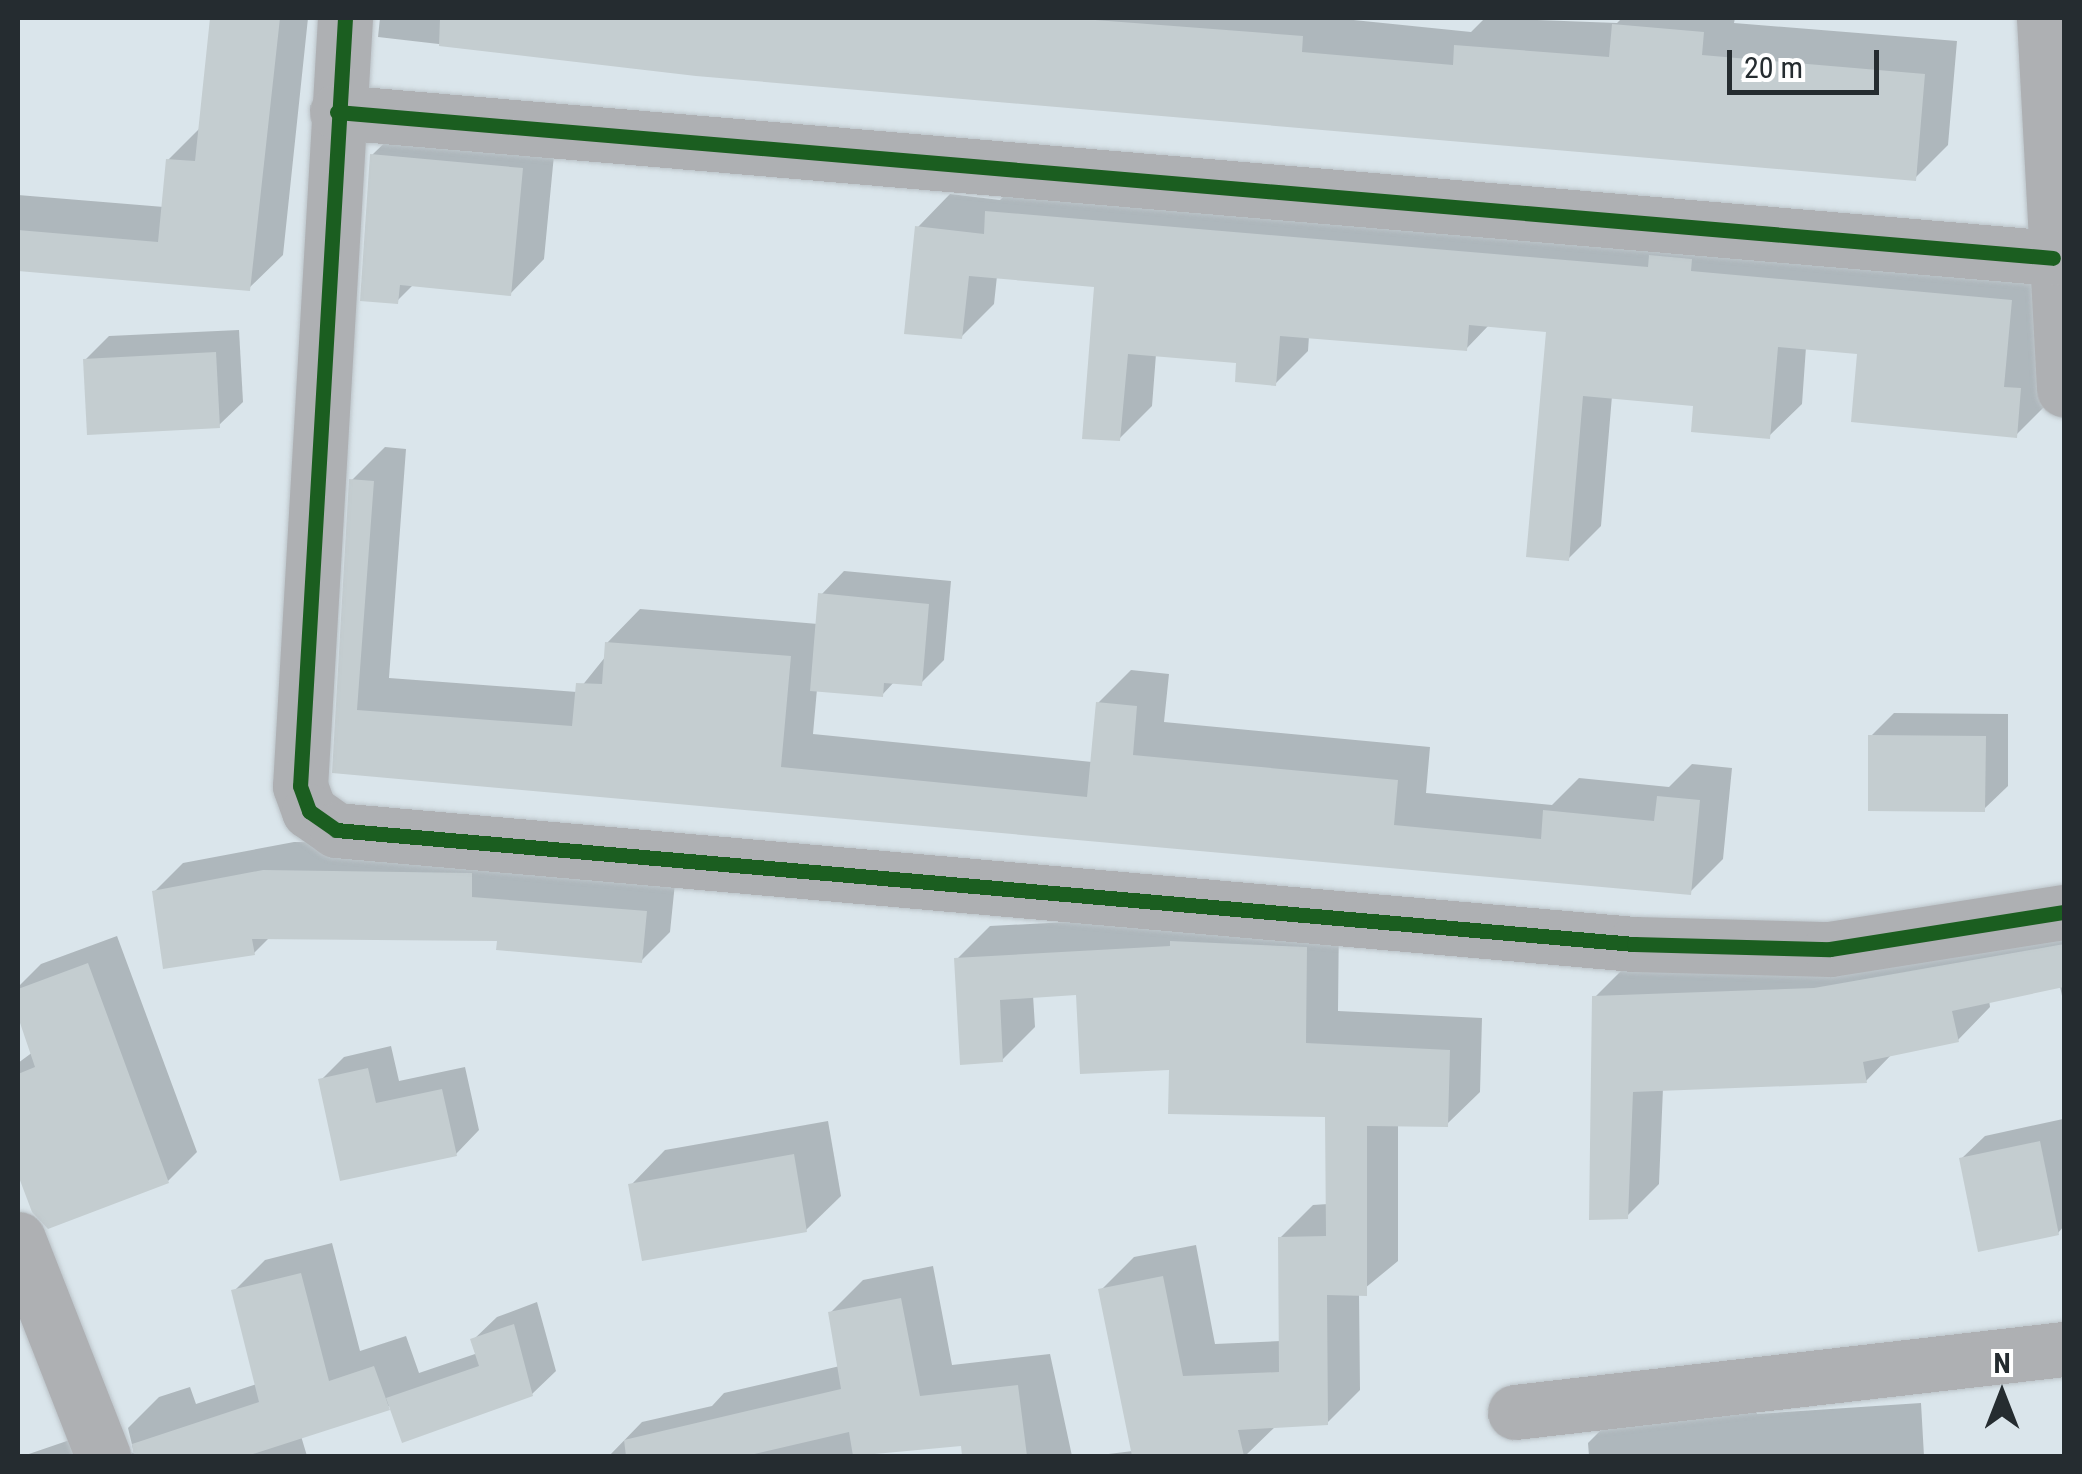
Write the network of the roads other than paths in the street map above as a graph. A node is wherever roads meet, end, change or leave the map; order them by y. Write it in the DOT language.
graph roads {
  1 [pos="345,18"];
  2 [pos="2044,18"];
  3 [pos="336,112"];
  4 [pos="2053,258"];
  5 [pos="2064,389"];
  6 [pos="2064,912"];
  7 [pos="18,1238"];
  8 [pos="2064,1350"];
  9 [pos="1514,1412"];
  10 [pos="103,1456"];
  1 -- 3 [label="street"];
  2 -- 4 [label="street"];
  3 -- 4 [label="street"];
  3 -- 6 [label="street"];
  4 -- 5 [label="street"];
  7 -- 10 [label="street"];
  8 -- 9 [label="street"];
}
